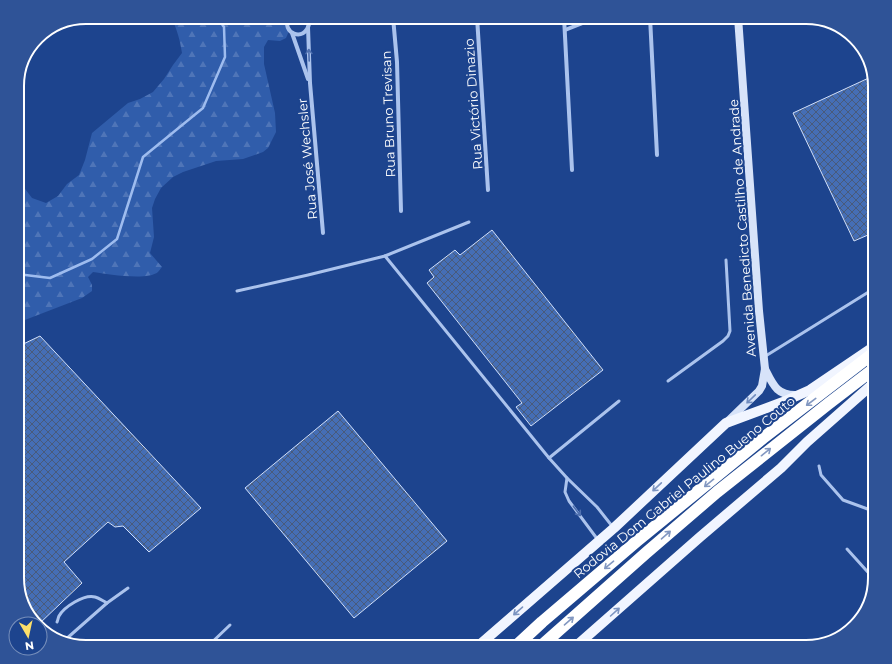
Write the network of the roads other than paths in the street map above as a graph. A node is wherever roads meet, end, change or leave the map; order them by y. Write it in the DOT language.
graph roads {
  1 [pos="286,24"];
  2 [pos="309,24"];
  3 [pos="394,24"];
  4 [pos="477,24"];
  5 [pos="565,24"];
  6 [pos="580,24"];
  7 [pos="650,24"];
  8 [pos="738,24"];
  9 [pos="308,27"];
  10 [pos="565,30"];
  11 [pos="292,33"];
  12 [pos="310,84"];
  13 [pos="657,155"];
  14 [pos="572,170"];
  15 [pos="488,190"];
  16 [pos="401,211"];
  17 [pos="469,222"];
  18 [pos="323,233"];
  19 [pos="385,256"];
  20 [pos="726,260"];
  21 [pos="237,291"];
  22 [pos="868,292"];
  23 [pos="868,351"];
  24 [pos="764,357"];
  25 [pos="868,357"];
  26 [pos="765,369"];
  27 [pos="868,373"];
  28 [pos="668,381"];
  29 [pos="868,388"];
  30 [pos="798,395"];
  31 [pos="619,401"];
  32 [pos="726,423"];
  33 [pos="550,458"];
  34 [pos="819,466"];
  35 [pos="567,478"];
  36 [pos="868,510"];
  37 [pos="614,528"];
  38 [pos="599,540"];
  39 [pos="847,549"];
  40 [pos="868,572"];
  41 [pos="128,588"];
  42 [pos="107,603"];
  43 [pos="57,622"];
  44 [pos="230,625"];
  45 [pos="68,637"];
  46 [pos="214,640"];
  47 [pos="485,640"];
  48 [pos="523,640"];
  49 [pos="548,640"];
  50 [pos="583,640"];
  1 -- 11 [label="street, Rua José Wechsler"];
  2 -- 9 [label="street, Rua José Wechsler"];
  3 -- 16 [label="street, Rua Bruno Trevisan"];
  4 -- 15 [label="street, Rua Victório Dinazio"];
  5 -- 10 [label="street"];
  6 -- 10 [label="street"];
  7 -- 13 [label="street"];
  8 -- 24 [label="main road, Avenida Benedicto Castilho de Andrade"];
  9 -- 11 [label="street"];
  12 -- 9 [label="street, Rua José Wechsler, one-way"];
  10 -- 14 [label="street"];
  11 -- 12 [label="street, Rua José Wechsler"];
  12 -- 18 [label="street, Rua José Wechsler"];
  17 -- 19 [label="lane"];
  19 -- 21 [label="lane"];
  19 -- 33 [label="lane"];
  20 -- 28 [label="lane"];
  22 -- 24 [label="lane"];
  23 -- 30 [label="main road"];
  24 -- 26 [label="main road, Avenida Benedicto Castilho de Andrade"];
  25 -- 48 [label="highway, Rodovia Dom Gabriel Paulino Bueno Couto, one-way"];
  26 -- 30 [label="main road"];
  26 -- 32 [label="main road, Avenida Benedicto Castilho de Andrade, one-way"];
  49 -- 27 [label="highway, Rodovia Dom Gabriel Paulino Bueno Couto, one-way"];
  50 -- 29 [label="main road, one-way"];
  30 -- 32 [label="main road"];
  31 -- 33 [label="lane"];
  32 -- 37 [label="main road, one-way"];
  33 -- 35 [label="lane"];
  34 -- 36 [label="lane"];
  35 -- 37 [label="lane"];
  35 -- 38 [label="lane, one-way"];
  37 -- 38 [label="main road"];
  38 -- 47 [label="main road, one-way"];
  39 -- 40 [label="lane"];
  41 -- 42 [label="lane"];
  42 -- 43 [label="lane"];
  42 -- 45 [label="lane"];
  44 -- 46 [label="lane"];
}
